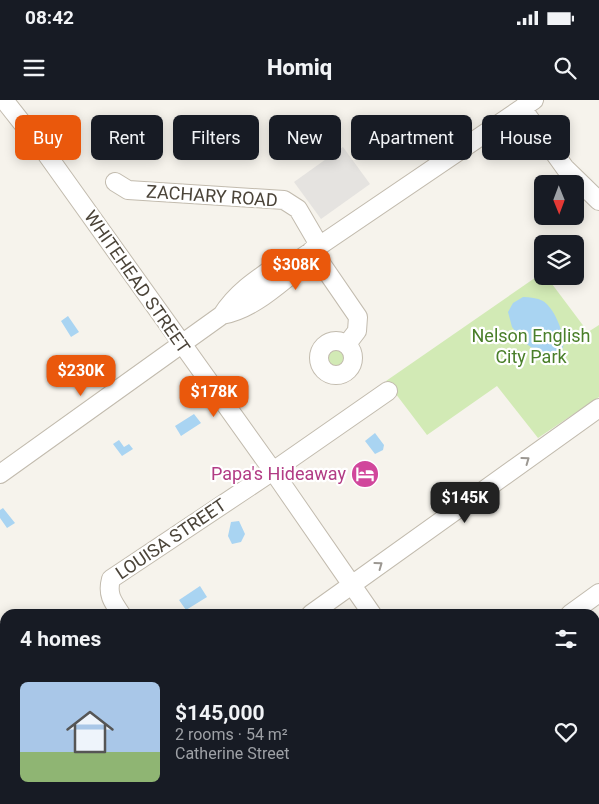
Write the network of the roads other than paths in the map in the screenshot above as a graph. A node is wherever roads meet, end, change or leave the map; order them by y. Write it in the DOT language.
graph roads {
  1 [pos="4,100"];
  2 [pos="528,104"];
  3 [pos="115,182"];
  4 [pos="599,201"];
  5 [pos="316,248"];
  6 [pos="347,344"];
  7 [pos="182,345"];
  8 [pos="388,391"];
  9 [pos="599,408"];
  10 [pos="273,471"];
  11 [pos="0,474"];
  12 [pos="351,585"];
  13 [pos="599,593"];
  14 [pos="117,609"];
  15 [pos="318,609"];
  16 [pos="368,609"];
  17 [pos="577,609"];
  1 -- 7 [label="street, WHITEHEAD STREET"];
  2 -- 4 [label="street"];
  2 -- 5 [label="street"];
  3 -- 5 [label="street, ZACHARY ROAD"];
  5 -- 6 [label="street, ZACHARY ROAD"];
  5 -- 7 [label="street"];
  7 -- 10 [label="street, WHITEHEAD STREET"];
  7 -- 11 [label="street"];
  8 -- 10 [label="street, LOUISA STREET"];
  12 -- 9 [label="street, one-way"];
  10 -- 12 [label="street, WHITEHEAD STREET"];
  10 -- 14 [label="street, LOUISA STREET"];
  12 -- 15 [label="street"];
  12 -- 16 [label="street, WHITEHEAD STREET"];
  13 -- 17 [label="street"];
}
